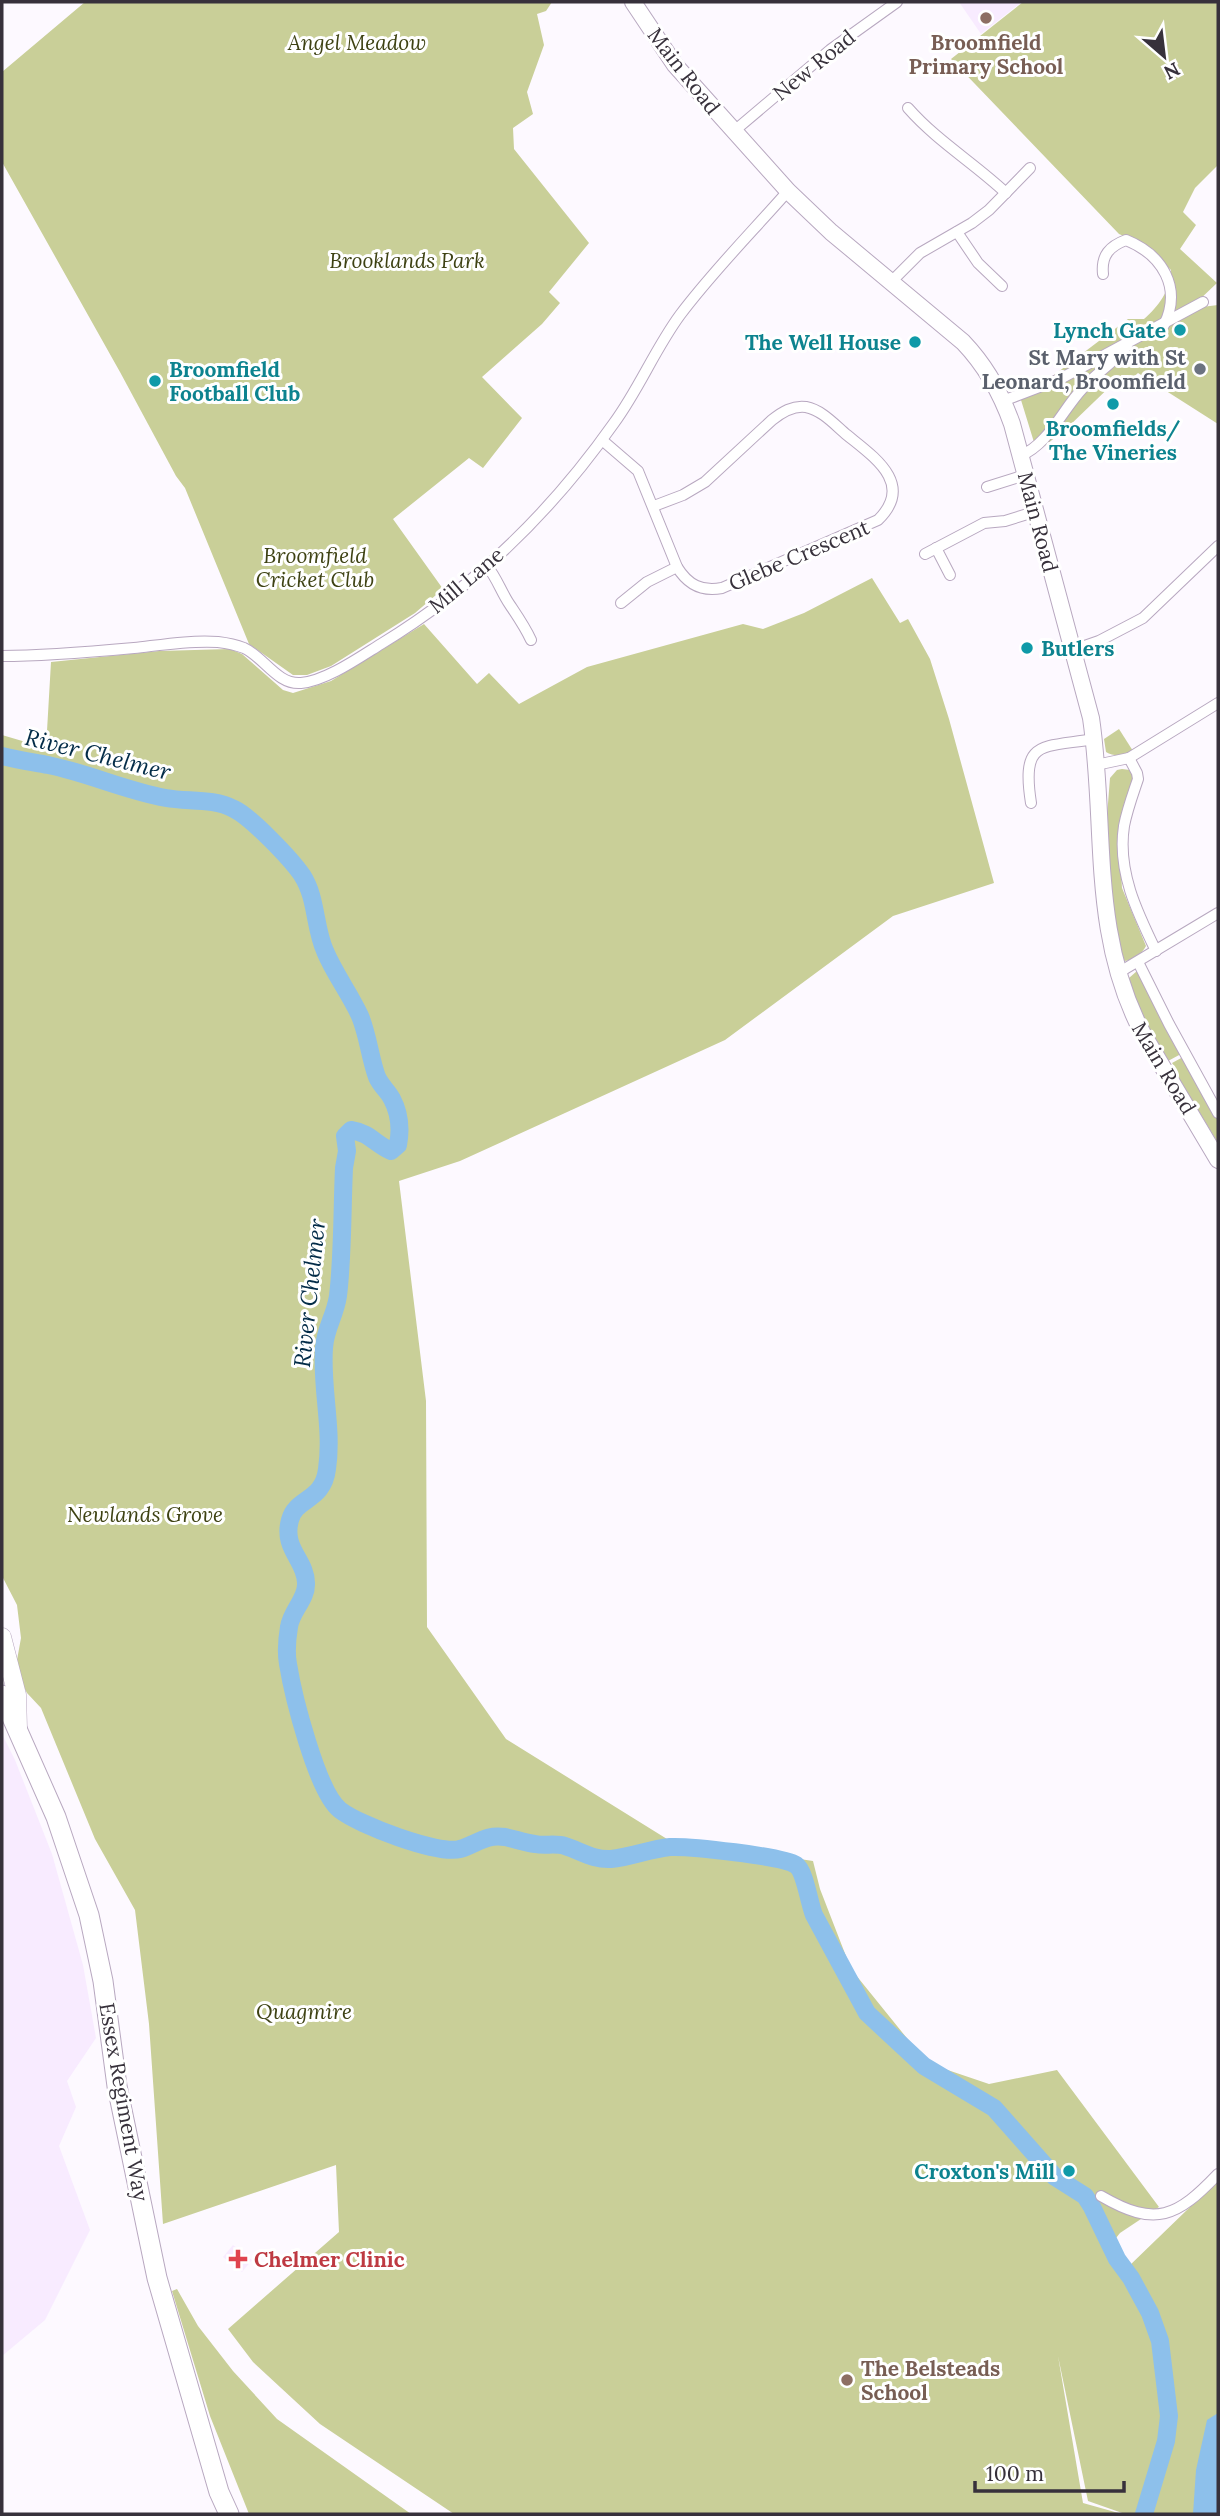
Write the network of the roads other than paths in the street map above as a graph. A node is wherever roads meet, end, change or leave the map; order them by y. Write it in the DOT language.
graph roads {
  1 [pos="633,2"];
  2 [pos="897,2"];
  3 [pos="908,107"];
  4 [pos="733,132"];
  5 [pos="1030,168"];
  6 [pos="788,191"];
  7 [pos="1006,192"];
  8 [pos="957,232"];
  9 [pos="1103,274"];
  10 [pos="891,282"];
  11 [pos="1002,286"];
  12 [pos="1203,302"];
  13 [pos="1164,325"];
  14 [pos="1130,342"];
  15 [pos="1048,384"];
  16 [pos="1083,387"];
  17 [pos="1003,401"];
  18 [pos="602,440"];
  19 [pos="1020,456"];
  20 [pos="1025,475"];
  21 [pos="988,487"];
  22 [pos="654,506"];
  23 [pos="1034,512"];
  24 [pos="1218,546"];
  25 [pos="936,548"];
  26 [pos="925,554"];
  27 [pos="487,566"];
  28 [pos="677,568"];
  29 [pos="950,575"];
  30 [pos="621,603"];
  31 [pos="531,640"];
  32 [pos="1073,650"];
  33 [pos="2,656"];
  34 [pos="1218,704"];
  35 [pos="1094,739"];
  36 [pos="1129,758"];
  37 [pos="1096,765"];
  38 [pos="1031,803"];
  39 [pos="1218,913"];
  40 [pos="1156,951"];
  41 [pos="1138,962"];
  42 [pos="1118,973"];
  43 [pos="1218,1113"];
  44 [pos="1218,1160"];
  45 [pos="2,1637"];
  46 [pos="2,1696"];
  47 [pos="18,1729"];
  48 [pos="1218,2174"];
  49 [pos="1101,2196"];
  50 [pos="229,2514"];
  1 -- 4 [label="main road, Main Road"];
  2 -- 4 [label="street, New Road"];
  3 -- 7 [label="street"];
  4 -- 6 [label="main road, Main Road"];
  5 -- 7 [label="street"];
  6 -- 10 [label="main road, Main Road"];
  6 -- 18 [label="street, Mill Lane"];
  7 -- 8 [label="street"];
  8 -- 10 [label="street"];
  8 -- 11 [label="street"];
  9 -- 13 [label="street"];
  10 -- 17 [label="main road, Main Road"];
  12 -- 13 [label="street"];
  13 -- 14 [label="street"];
  14 -- 15 [label="street"];
  14 -- 16 [label="street"];
  15 -- 16 [label="street"];
  15 -- 17 [label="street"];
  16 -- 19 [label="street"];
  17 -- 19 [label="main road, Main Road"];
  18 -- 22 [label="street"];
  18 -- 27 [label="street, Mill Lane"];
  19 -- 20 [label="main road, Main Road"];
  20 -- 21 [label="street"];
  20 -- 23 [label="main road, Main Road"];
  22 -- 28 [label="street"];
  22 -- 28 [label="street, Glebe Crescent"];
  23 -- 25 [label="street"];
  23 -- 32 [label="main road, Main Road"];
  24 -- 32 [label="street"];
  25 -- 26 [label="street"];
  25 -- 29 [label="street"];
  27 -- 31 [label="street"];
  27 -- 33 [label="street, Mill Lane"];
  28 -- 30 [label="street"];
  32 -- 35 [label="main road, Main Road"];
  34 -- 36 [label="street"];
  35 -- 37 [label="main road, Main Road"];
  35 -- 38 [label="street"];
  36 -- 37 [label="street"];
  36 -- 40 [label="street"];
  37 -- 42 [label="main road, Main Road"];
  39 -- 40 [label="street"];
  40 -- 41 [label="street"];
  41 -- 42 [label="street"];
  41 -- 43 [label="street, Main Road"];
  42 -- 44 [label="main road, Main Road"];
  45 -- 47 [label="main road"];
  46 -- 47 [label="highway, Essex Regiment Way"];
  47 -- 50 [label="highway, Essex Regiment Way"];
  48 -- 49 [label="street"];
}
